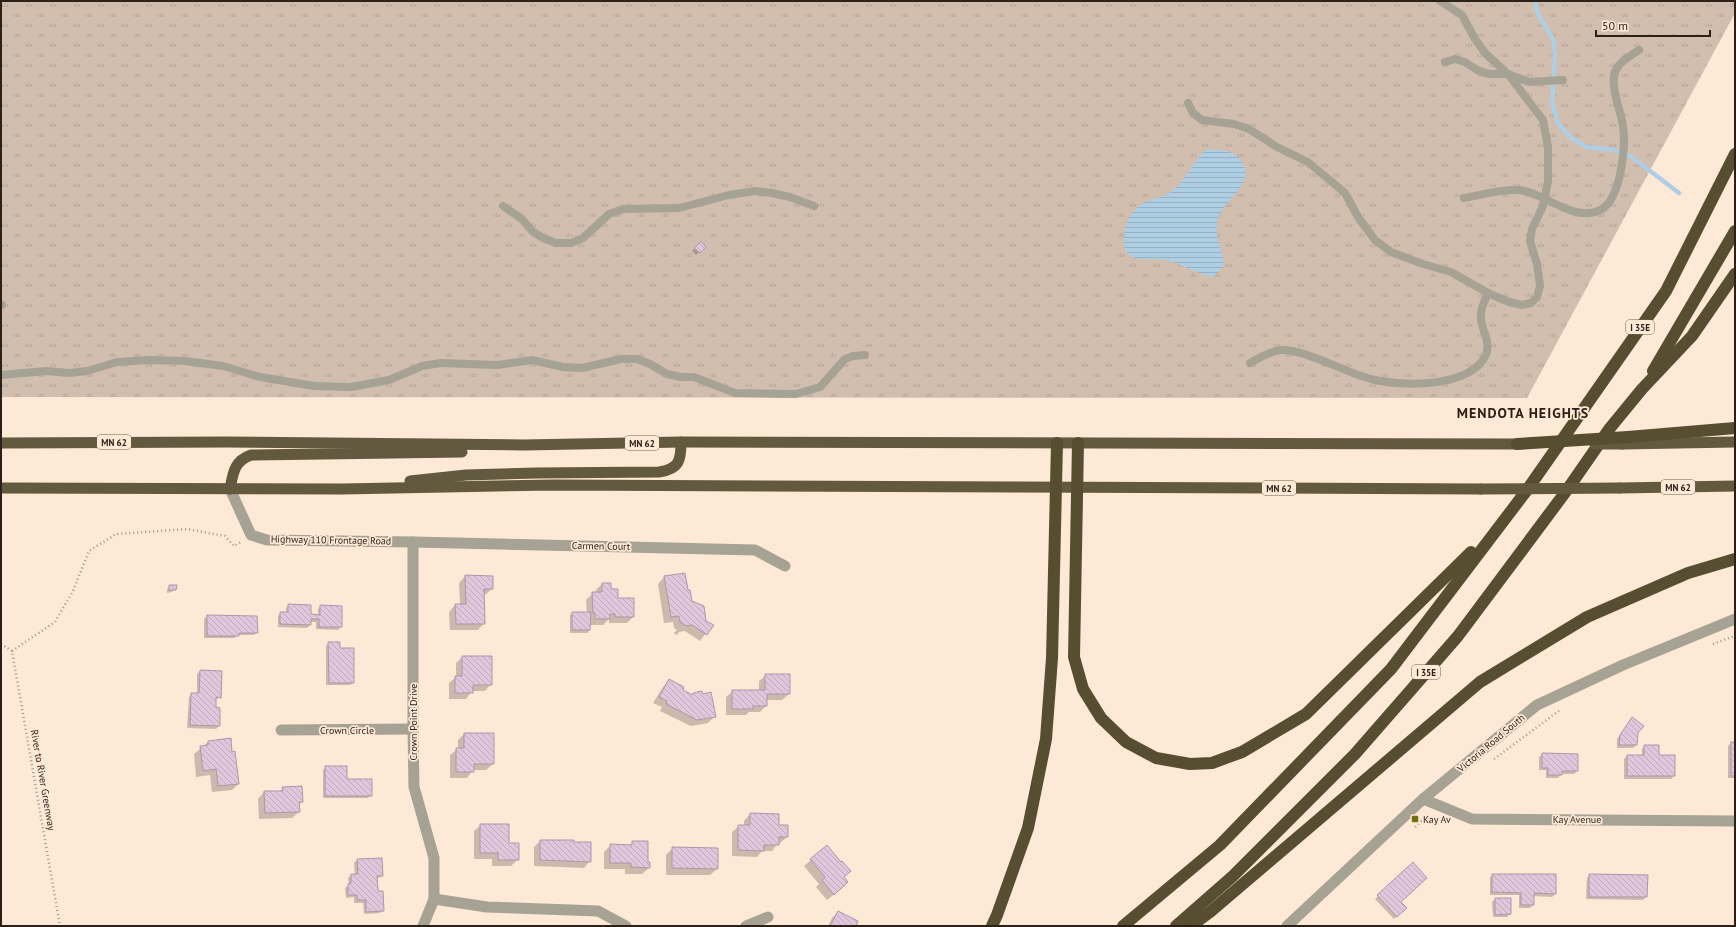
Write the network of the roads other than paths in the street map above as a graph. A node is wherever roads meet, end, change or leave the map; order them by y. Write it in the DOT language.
graph roads {
  1 [pos="1440,1"];
  2 [pos="1639,50"];
  3 [pos="1445,62"];
  4 [pos="1508,74"];
  5 [pos="1563,80"];
  6 [pos="1188,103"];
  7 [pos="1735,154"];
  8 [pos="1464,198"];
  9 [pos="1544,200"];
  10 [pos="504,206"];
  11 [pos="814,206"];
  12 [pos="1735,231"];
  13 [pos="1735,274"];
  14 [pos="1488,293"];
  15 [pos="865,355"];
  16 [pos="1250,363"];
  17 [pos="1,375"];
  18 [pos="1642,389"];
  19 [pos="1735,428"];
  20 [pos="1625,440"];
  21 [pos="681,442"];
  22 [pos="1735,442"];
  23 [pos="1,443"];
  24 [pos="1057,443"];
  25 [pos="1078,443"];
  26 [pos="1517,444"];
  27 [pos="524,445"];
  28 [pos="1735,486"];
  29 [pos="1056,487"];
  30 [pos="1078,487"];
  31 [pos="1,488"];
  32 [pos="230,489"];
  33 [pos="342,489"];
  34 [pos="1527,490"];
  35 [pos="413,542"];
  36 [pos="1735,559"];
  37 [pos="785,566"];
  38 [pos="1735,619"];
  39 [pos="413,729"];
  40 [pos="282,730"];
  41 [pos="1423,799"];
  42 [pos="1735,820"];
  43 [pos="434,899"];
  44 [pos="768,918"];
  45 [pos="423,926"];
  46 [pos="626,926"];
  47 [pos="746,926"];
  48 [pos="992,926"];
  49 [pos="1123,926"];
  50 [pos="1176,926"];
  51 [pos="1191,926"];
  52 [pos="1287,926"];
  1 -- 4 [label="lane"];
  2 -- 9 [label="lane"];
  3 -- 4 [label="lane"];
  4 -- 5 [label="lane"];
  4 -- 9 [label="lane"];
  6 -- 14 [label="lane"];
  7 -- 34 [label="highway, I 35E"];
  8 -- 9 [label="lane"];
  9 -- 14 [label="lane"];
  10 -- 11 [label="lane"];
  12 -- 18 [label="highway, I 35E"];
  13 -- 18 [label="highway"];
  14 -- 16 [label="lane"];
  15 -- 17 [label="lane"];
  18 -- 50 [label="highway, I 35E"];
  19 -- 20 [label="highway"];
  20 -- 22 [label="highway"];
  20 -- 26 [label="highway, bridge"];
  21 -- 24 [label="highway, MN 62"];
  21 -- 27 [label="highway, MN 62"];
  21 -- 33 [label="highway"];
  23 -- 27 [label="highway, MN 62"];
  24 -- 25 [label="highway, MN 62"];
  24 -- 29 [label="highway"];
  25 -- 26 [label="highway, MN 62"];
  25 -- 30 [label="highway"];
  27 -- 32 [label="highway"];
  28 -- 30 [label="highway, MN 62, bridge"];
  29 -- 30 [label="highway, MN 62"];
  29 -- 33 [label="highway, MN 62"];
  29 -- 48 [label="highway"];
  30 -- 34 [label="highway"];
  31 -- 32 [label="highway, MN 62"];
  32 -- 33 [label="highway, MN 62"];
  32 -- 35 [label="street, Highway 110 Frontage Road"];
  34 -- 49 [label="highway, I 35E"];
  35 -- 37 [label="street, Carmen Court"];
  35 -- 39 [label="street, Crown Point Drive"];
  36 -- 51 [label="highway"];
  38 -- 41 [label="street, Victoria Road South"];
  39 -- 40 [label="street, Crown Circle"];
  39 -- 43 [label="street, Crown Point Drive"];
  41 -- 42 [label="street, Kay Avenue"];
  41 -- 52 [label="street, Victoria Road South"];
  43 -- 45 [label="street, Crown Point Drive"];
  43 -- 46 [label="street"];
  44 -- 47 [label="street"];
}
